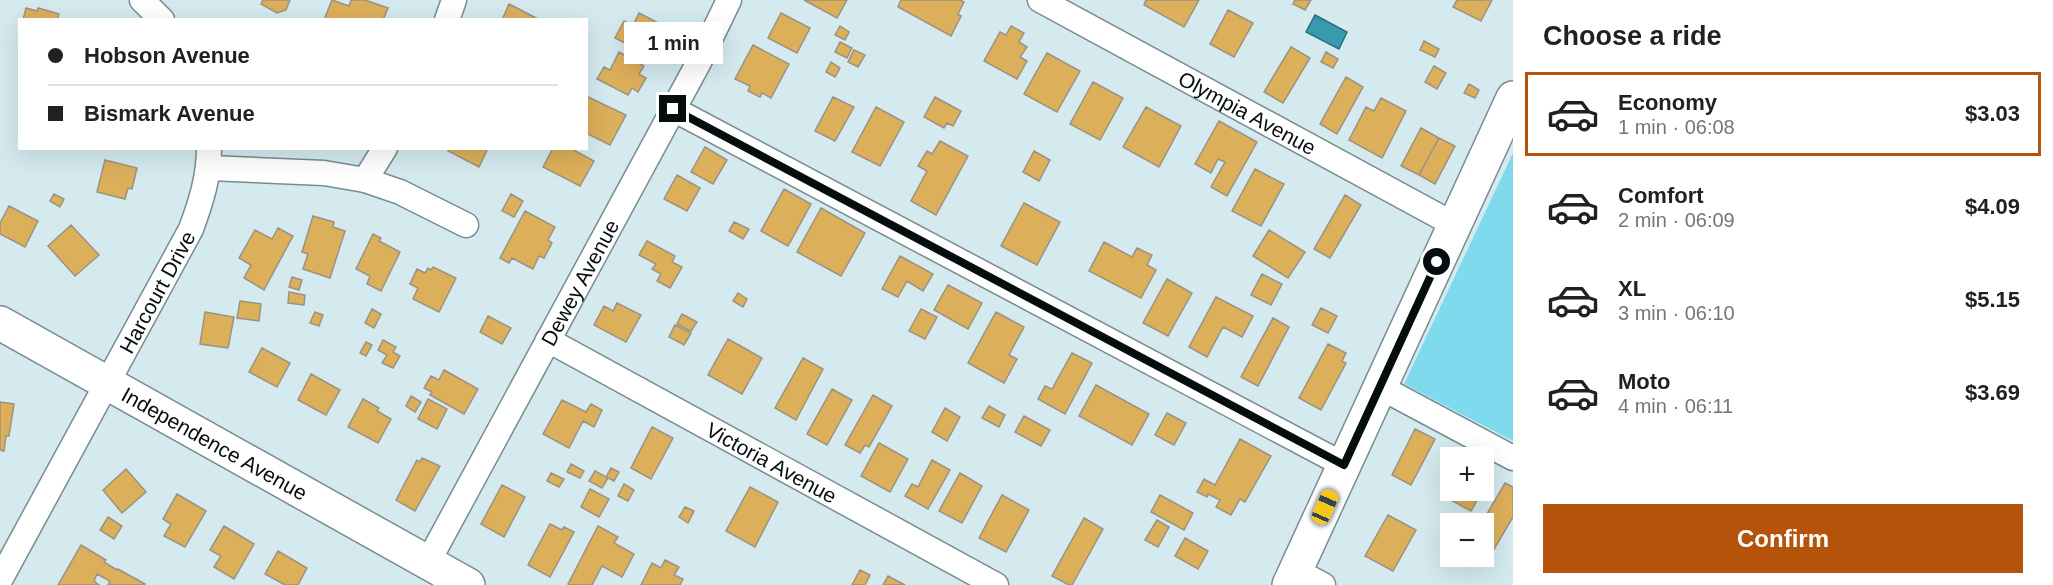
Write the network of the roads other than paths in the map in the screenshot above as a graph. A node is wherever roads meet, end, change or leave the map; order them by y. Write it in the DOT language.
graph roads {
  1 [pos="454,0"];
  2 [pos="729,0"];
  3 [pos="1040,0"];
  4 [pos="448,18"];
  5 [pos="1513,98"];
  6 [pos="673,109"];
  7 [pos="384,150"];
  8 [pos="209,158"];
  9 [pos="365,180"];
  10 [pos="466,225"];
  11 [pos="1455,225"];
  12 [pos="0,323"];
  13 [pos="548,340"];
  14 [pos="107,383"];
  15 [pos="1380,387"];
  16 [pos="1513,458"];
  17 [pos="1344,465"];
  18 [pos="428,562"];
  19 [pos="0,580"];
  20 [pos="1303,580"];
  21 [pos="468,585"];
  22 [pos="996,585"];
  1 -- 4 [label="street"];
  2 -- 6 [label="street, Dewey Avenue"];
  3 -- 11 [label="street, Olympia Avenue"];
  5 -- 11 [label="street"];
  6 -- 13 [label="street, Dewey Avenue"];
  6 -- 17 [label="street"];
  7 -- 9 [label="street"];
  8 -- 9 [label="street, Harcourt Drive"];
  8 -- 14 [label="street, Harcourt Drive"];
  9 -- 10 [label="street, Harcourt Drive"];
  11 -- 15 [label="street"];
  12 -- 14 [label="street, Independence Avenue"];
  13 -- 18 [label="street, Dewey Avenue"];
  13 -- 22 [label="street, Victoria Avenue"];
  14 -- 18 [label="street, Independence Avenue"];
  14 -- 19 [label="street, Harcourt Drive"];
  15 -- 16 [label="street"];
  15 -- 17 [label="street"];
  17 -- 20 [label="street"];
  18 -- 21 [label="street, Independence Avenue"];
}
